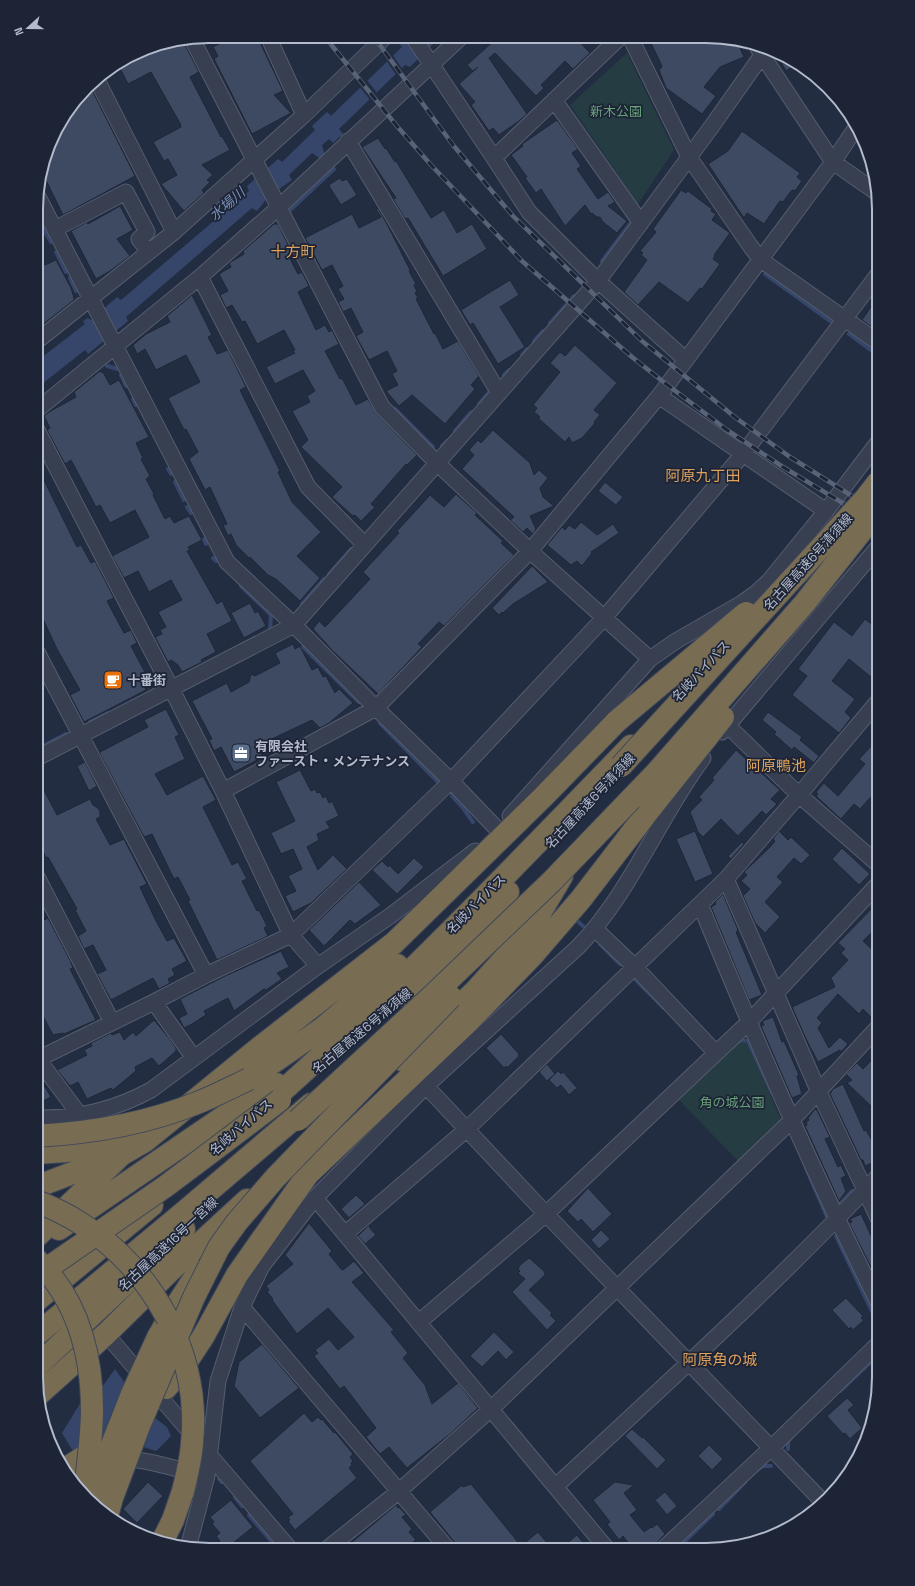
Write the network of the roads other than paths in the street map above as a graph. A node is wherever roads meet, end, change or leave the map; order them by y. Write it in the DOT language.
graph roads {
  1 [pos="194,43"];
  2 [pos="271,43"];
  3 [pos="379,43"];
  4 [pos="417,43"];
  5 [pos="453,43"];
  6 [pos="613,43"];
  7 [pos="633,43"];
  8 [pos="760,52"];
  9 [pos="765,54"];
  10 [pos="428,61"];
  11 [pos="99,84"];
  12 [pos="554,100"];
  13 [pos="304,115"];
  14 [pos="853,131"];
  15 [pos="348,141"];
  16 [pos="689,157"];
  17 [pos="494,158"];
  18 [pos="833,162"];
  19 [pos="256,164"];
  20 [pos="871,189"];
  21 [pos="276,203"];
  22 [pos="43,206"];
  23 [pos="641,223"];
  24 [pos="55,228"];
  25 [pos="174,232"];
  26 [pos="149,252"];
  27 [pos="761,260"];
  28 [pos="200,277"];
  29 [pos="598,281"];
  30 [pos="872,282"];
  31 [pos="94,303"];
  32 [pos="845,319"];
  33 [pos="43,337"];
  34 [pos="872,339"];
  35 [pos="115,343"];
  36 [pos="686,360"];
  37 [pos="499,393"];
  38 [pos="659,396"];
  39 [pos="43,405"];
  40 [pos="43,442"];
  41 [pos="872,452"];
  42 [pos="743,454"];
  43 [pos="437,463"];
  44 [pos="872,476"];
  45 [pos="872,490"];
  46 [pos="872,518"];
  47 [pos="828,521"];
  48 [pos="872,528"];
  49 [pos="365,545"];
  50 [pos="530,551"];
  51 [pos="872,557"];
  52 [pos="796,558"];
  53 [pos="847,562"];
  54 [pos="834,600"];
  55 [pos="765,604"];
  56 [pos="804,604"];
  57 [pos="604,618"];
  58 [pos="294,625"];
  59 [pos="650,659"];
  60 [pos="43,664"];
  61 [pos="171,688"];
  62 [pos="376,708"];
  63 [pos="872,708"];
  64 [pos="727,725"];
  65 [pos="80,736"];
  66 [pos="43,755"];
  67 [pos="451,781"];
  68 [pos="223,791"];
  69 [pos="800,795"];
  70 [pos="544,796"];
  71 [pos="498,830"];
  72 [pos="576,850"];
  73 [pos="872,859"];
  74 [pos="726,879"];
  75 [pos="43,889"];
  76 [pos="872,891"];
  77 [pos="700,904"];
  78 [pos="517,915"];
  79 [pos="595,928"];
  80 [pos="291,935"];
  81 [pos="318,966"];
  82 [pos="635,967"];
  83 [pos="206,975"];
  84 [pos="776,994"];
  85 [pos="154,1002"];
  86 [pos="112,1022"];
  87 [pos="748,1023"];
  88 [pos="872,1033"];
  89 [pos="716,1053"];
  90 [pos="43,1056"];
  91 [pos="194,1058"];
  92 [pos="319,1059"];
  93 [pos="43,1067"];
  94 [pos="249,1079"];
  95 [pos="426,1086"];
  96 [pos="818,1090"];
  97 [pos="79,1114"];
  98 [pos="43,1117"];
  99 [pos="298,1120"];
  100 [pos="792,1120"];
  101 [pos="467,1130"];
  102 [pos="43,1135"];
  103 [pos="43,1153"];
  104 [pos="121,1155"];
  105 [pos="308,1174"];
  106 [pos="872,1182"];
  107 [pos="43,1184"];
  108 [pos="864,1190"];
  109 [pos="315,1198"];
  110 [pos="43,1204"];
  111 [pos="872,1206"];
  112 [pos="546,1214"];
  113 [pos="836,1220"];
  114 [pos="43,1230"];
  115 [pos="345,1234"];
  116 [pos="43,1239"];
  117 [pos="219,1247"];
  118 [pos="43,1267"];
  119 [pos="171,1270"];
  120 [pos="43,1271"];
  121 [pos="618,1288"];
  122 [pos="872,1290"];
  123 [pos="43,1295"];
  124 [pos="242,1307"];
  125 [pos="419,1322"];
  126 [pos="43,1328"];
  127 [pos="106,1334"];
  128 [pos="872,1350"];
  129 [pos="43,1361"];
  130 [pos="689,1363"];
  131 [pos="43,1390"];
  132 [pos="491,1409"];
  133 [pos="771,1448"];
  134 [pos="208,1454"];
  135 [pos="69,1466"];
  136 [pos="207,1476"];
  137 [pos="76,1477"];
  138 [pos="556,1486"];
  139 [pos="86,1488"];
  140 [pos="398,1492"];
  141 [pos="92,1494"];
  142 [pos="819,1498"];
  143 [pos="109,1510"];
  144 [pos="165,1537"];
  145 [pos="190,1542"];
  146 [pos="285,1543"];
  147 [pos="334,1543"];
  148 [pos="443,1543"];
  149 [pos="602,1543"];
  150 [pos="669,1543"];
  1 -- 19 [label="street"];
  2 -- 13 [label="street"];
  3 -- 13 [label="street"];
  4 -- 10 [label="street"];
  5 -- 10 [label="street"];
  6 -- 12 [label="street"];
  7 -- 16 [label="street"];
  8 -- 16 [label="street"];
  9 -- 18 [label="street"];
  10 -- 15 [label="street"];
  10 -- 17 [label="street"];
  11 -- 25 [label="street"];
  12 -- 17 [label="street"];
  12 -- 23 [label="street"];
  13 -- 19 [label="street"];
  14 -- 18 [label="street"];
  15 -- 21 [label="street"];
  15 -- 37 [label="street"];
  16 -- 23 [label="street"];
  16 -- 27 [label="street"];
  17 -- 29 [label="street"];
  18 -- 20 [label="street"];
  18 -- 27 [label="street"];
  19 -- 21 [label="street"];
  19 -- 25 [label="street"];
  21 -- 28 [label="street"];
  21 -- 43 [label="street"];
  22 -- 24 [label="street"];
  23 -- 29 [label="street"];
  24 -- 26 [label="street"];
  24 -- 31 [label="street"];
  25 -- 26 [label="street"];
  26 -- 31 [label="street"];
  27 -- 32 [label="street"];
  27 -- 36 [label="street"];
  28 -- 35 [label="street"];
  28 -- 49 [label="street"];
  29 -- 36 [label="street"];
  29 -- 37 [label="street"];
  30 -- 32 [label="street"];
  31 -- 33 [label="street"];
  31 -- 35 [label="street"];
  32 -- 34 [label="street"];
  32 -- 42 [label="street"];
  35 -- 39 [label="street"];
  35 -- 58 [label="street"];
  36 -- 38 [label="street"];
  37 -- 43 [label="street"];
  38 -- 42 [label="street"];
  38 -- 50 [label="street"];
  40 -- 61 [label="street"];
  41 -- 47 [label="street"];
  42 -- 47 [label="street"];
  42 -- 57 [label="street"];
  43 -- 49 [label="street"];
  43 -- 50 [label="street"];
  44 -- 47 [label="highway, 名岐バイパス"];
  45 -- 52 [label="highway, 名古屋高速6号清須線, bridge"];
  46 -- 56 [label="highway, 名古屋高速6号清須線, bridge"];
  47 -- 52 [label="street"];
  47 -- 52 [label="street"];
  47 -- 55 [label="highway, 名岐バイパス"];
  48 -- 53 [label="highway"];
  49 -- 58 [label="street"];
  50 -- 57 [label="street"];
  50 -- 62 [label="street"];
  51 -- 54 [label="street"];
  52 -- 55 [label="street"];
  52 -- 59 [label="street"];
  52 -- 70 [label="highway, bridge"];
  52 -- 120 [label="highway, 名古屋高速6号清須線, bridge"];
  53 -- 54 [label="street"];
  53 -- 72 [label="highway"];
  54 -- 64 [label="street"];
  55 -- 92 [label="highway, 名岐バイパス"];
  56 -- 78 [label="highway, 名古屋高速6号清須線, bridge"];
  56 -- 105 [label="highway, bridge"];
  57 -- 59 [label="street"];
  57 -- 67 [label="street"];
  58 -- 61 [label="street"];
  58 -- 62 [label="street"];
  59 -- 71 [label="street"];
  60 -- 65 [label="street"];
  61 -- 65 [label="street"];
  61 -- 68 [label="street"];
  62 -- 67 [label="street"];
  62 -- 68 [label="street"];
  63 -- 69 [label="street"];
  64 -- 69 [label="street"];
  64 -- 79 [label="street"];
  65 -- 66 [label="street"];
  65 -- 83 [label="street"];
  67 -- 71 [label="street"];
  67 -- 80 [label="street"];
  68 -- 80 [label="street"];
  69 -- 73 [label="street"];
  69 -- 74 [label="street"];
  70 -- 94 [label="highway"];
  70 -- 104 [label="highway"];
  71 -- 81 [label="street"];
  72 -- 119 [label="highway"];
  72 -- 126 [label="highway"];
  74 -- 77 [label="street"];
  74 -- 84 [label="street"];
  75 -- 86 [label="street"];
  76 -- 84 [label="street"];
  77 -- 82 [label="street"];
  77 -- 87 [label="street"];
  78 -- 99 [label="highway, 名古屋高速6号清須線, bridge"];
  78 -- 117 [label="highway, bridge"];
  79 -- 82 [label="street"];
  79 -- 95 [label="street"];
  80 -- 81 [label="street"];
  80 -- 83 [label="street"];
  81 -- 91 [label="street"];
  82 -- 89 [label="street"];
  82 -- 101 [label="street"];
  83 -- 85 [label="street"];
  84 -- 87 [label="street"];
  84 -- 96 [label="street"];
  85 -- 86 [label="street"];
  85 -- 91 [label="street"];
  86 -- 90 [label="street"];
  87 -- 89 [label="street"];
  87 -- 100 [label="street"];
  88 -- 96 [label="street"];
  89 -- 112 [label="street"];
  91 -- 97 [label="street"];
  92 -- 116 [label="highway"];
  92 -- 123 [label="highway, 名岐バイパス"];
  93 -- 97 [label="street"];
  94 -- 102 [label="highway, bridge"];
  94 -- 103 [label="highway, bridge"];
  95 -- 101 [label="street"];
  95 -- 109 [label="street"];
  96 -- 100 [label="street"];
  96 -- 108 [label="street"];
  97 -- 98 [label="street"];
  99 -- 129 [label="highway, 名古屋高速16号一宮線, bridge"];
  100 -- 113 [label="street"];
  100 -- 121 [label="street"];
  101 -- 112 [label="street"];
  101 -- 115 [label="street"];
  104 -- 107 [label="highway"];
  104 -- 114 [label="highway"];
  105 -- 119 [label="highway"];
  105 -- 135 [label="highway"];
  106 -- 108 [label="street"];
  108 -- 111 [label="street"];
  108 -- 113 [label="street"];
  109 -- 115 [label="street"];
  109 -- 124 [label="street"];
  110 -- 144 [label="highway, bridge"];
  112 -- 121 [label="street"];
  112 -- 125 [label="street"];
  113 -- 122 [label="street"];
  113 -- 130 [label="street"];
  115 -- 125 [label="street"];
  117 -- 141 [label="highway, bridge"];
  117 -- 143 [label="highway, bridge"];
  118 -- 139 [label="highway, bridge"];
  119 -- 127 [label="highway"];
  121 -- 130 [label="street"];
  121 -- 132 [label="street"];
  124 -- 134 [label="street"];
  124 -- 140 [label="street"];
  125 -- 132 [label="street"];
  127 -- 131 [label="highway"];
  127 -- 134 [label="street"];
  128 -- 133 [label="street"];
  130 -- 133 [label="street"];
  130 -- 138 [label="street"];
  132 -- 138 [label="street"];
  132 -- 140 [label="street"];
  133 -- 142 [label="street"];
  133 -- 150 [label="street"];
  134 -- 136 [label="street"];
  134 -- 146 [label="street"];
  136 -- 137 [label="street"];
  136 -- 145 [label="street"];
  138 -- 149 [label="street"];
  140 -- 147 [label="street"];
  140 -- 148 [label="street"];
}
